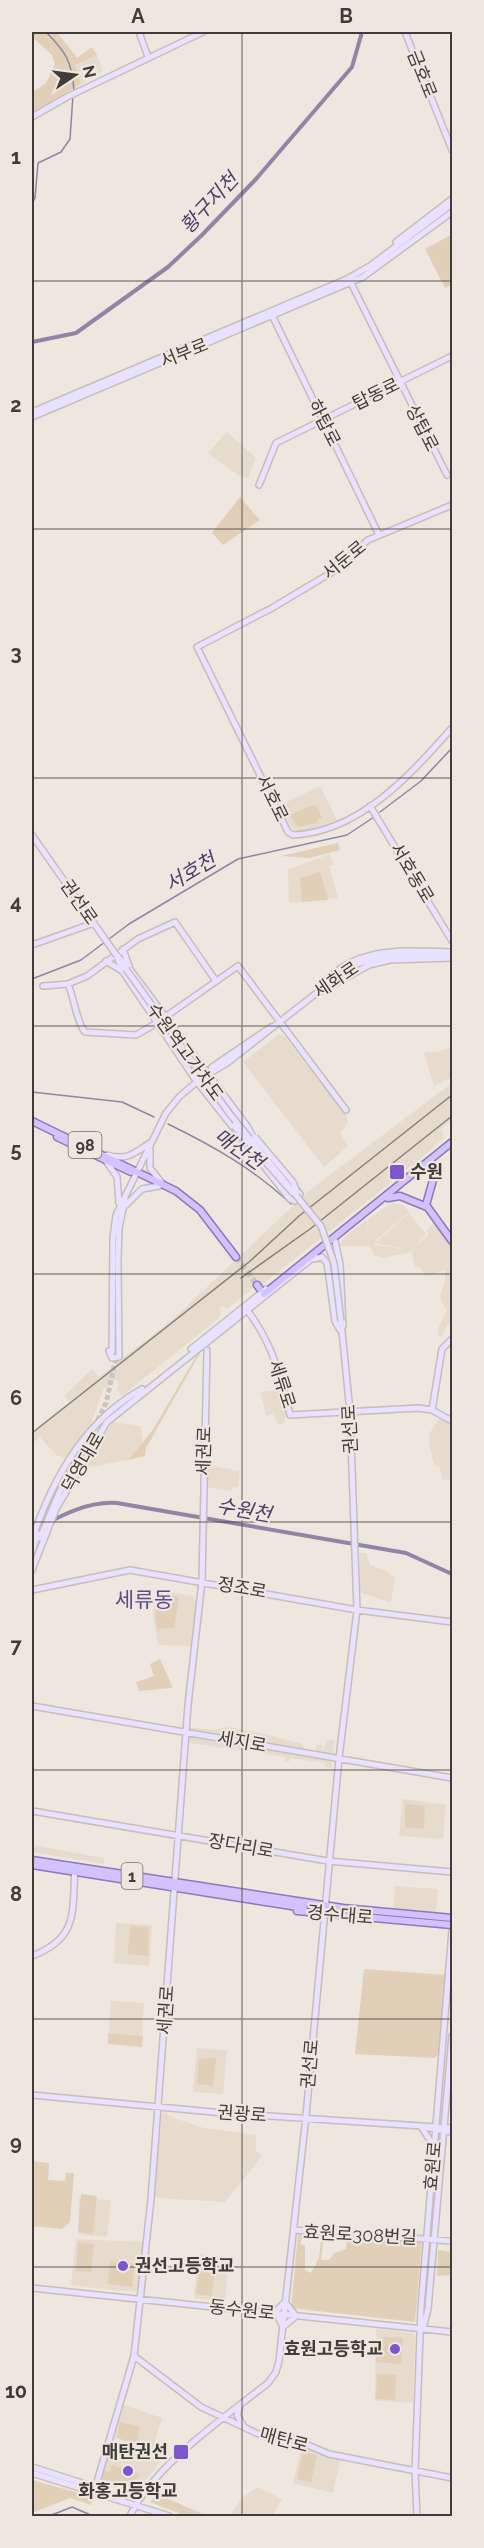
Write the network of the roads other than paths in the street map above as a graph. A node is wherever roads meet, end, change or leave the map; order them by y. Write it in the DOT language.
graph roads {
  1 [pos="139,32"];
  2 [pos="203,32"];
  3 [pos="405,32"];
  4 [pos="148,57"];
  5 [pos="32,117"];
  6 [pos="453,150"];
  7 [pos="453,203"];
  8 [pos="453,212"];
  9 [pos="351,283"];
  10 [pos="335,286"];
  11 [pos="271,312"];
  12 [pos="453,356"];
  13 [pos="400,382"];
  14 [pos="32,412"];
  15 [pos="32,417"];
  16 [pos="322,420"];
  17 [pos="447,475"];
  18 [pos="259,485"];
  19 [pos="453,505"];
  20 [pos="379,535"];
  21 [pos="197,647"];
  22 [pos="453,728"];
  23 [pos="372,808"];
  24 [pos="32,835"];
  25 [pos="94,923"];
  26 [pos="453,941"];
  27 [pos="32,945"];
  28 [pos="123,949"];
  29 [pos="451,955"];
  30 [pos="106,961"];
  31 [pos="126,969"];
  32 [pos="216,981"];
  33 [pos="68,984"];
  34 [pos="43,986"];
  35 [pos="165,1017"];
  36 [pos="278,1022"];
  37 [pos="157,1023"];
  38 [pos="212,1071"];
  39 [pos="197,1082"];
  40 [pos="214,1084"];
  41 [pos="216,1103"];
  42 [pos="346,1110"];
  43 [pos="32,1123"];
  44 [pos="247,1126"];
  45 [pos="151,1142"];
  46 [pos="453,1142"];
  47 [pos="453,1147"];
  48 [pos="105,1157"];
  49 [pos="431,1162"];
  50 [pos="137,1173"];
  51 [pos="163,1186"];
  52 [pos="397,1189"];
  53 [pos="430,1192"];
  54 [pos="299,1197"];
  55 [pos="388,1198"];
  56 [pos="407,1199"];
  57 [pos="121,1207"];
  58 [pos="427,1208"];
  59 [pos="335,1241"];
  60 [pos="453,1241"];
  61 [pos="312,1257"];
  62 [pos="235,1258"];
  63 [pos="339,1258"];
  64 [pos="118,1259"];
  65 [pos="328,1265"];
  66 [pos="113,1287"];
  67 [pos="260,1294"];
  68 [pos="245,1310"];
  69 [pos="341,1321"];
  70 [pos="342,1333"];
  71 [pos="213,1338"];
  72 [pos="453,1339"];
  73 [pos="207,1350"];
  74 [pos="191,1351"];
  75 [pos="208,1391"];
  76 [pos="432,1410"];
  77 [pos="350,1412"];
  78 [pos="453,1420"];
  79 [pos="93,1427"];
  80 [pos="99,1432"];
  81 [pos="79,1442"];
  82 [pos="90,1451"];
  83 [pos="80,1453"];
  84 [pos="48,1513"];
  85 [pos="40,1533"];
  86 [pos="32,1552"];
  87 [pos="32,1561"];
  88 [pos="32,1570"];
  89 [pos="202,1581"];
  90 [pos="32,1590"];
  91 [pos="357,1610"];
  92 [pos="453,1622"];
  93 [pos="32,1706"];
  94 [pos="186,1732"];
  95 [pos="339,1758"];
  96 [pos="453,1778"];
  97 [pos="32,1811"];
  98 [pos="179,1836"];
  99 [pos="32,1860"];
  100 [pos="328,1861"];
  101 [pos="32,1864"];
  102 [pos="75,1869"];
  103 [pos="453,1872"];
  104 [pos="175,1886"];
  105 [pos="324,1905"];
  106 [pos="305,1907"];
  107 [pos="323,1915"];
  108 [pos="453,1918"];
  109 [pos="453,1925"];
  110 [pos="453,1931"];
  111 [pos="32,1956"];
  112 [pos="453,2036"];
  113 [pos="32,2095"];
  114 [pos="159,2107"];
  115 [pos="438,2111"];
  116 [pos="306,2116"];
  117 [pos="421,2126"];
  118 [pos="436,2128"];
  119 [pos="445,2129"];
  120 [pos="453,2130"];
  121 [pos="434,2147"];
  122 [pos="294,2230"];
  123 [pos="427,2239"];
  124 [pos="434,2239"];
  125 [pos="453,2241"];
  126 [pos="32,2288"];
  127 [pos="140,2299"];
  128 [pos="285,2302"];
  129 [pos="275,2313"];
  130 [pos="284,2314"];
  131 [pos="296,2316"];
  132 [pos="283,2327"];
  133 [pos="422,2330"];
  134 [pos="453,2332"];
  135 [pos="134,2356"];
  136 [pos="241,2404"];
  137 [pos="225,2417"];
  138 [pos="244,2426"];
  139 [pos="32,2467"];
  140 [pos="415,2472"];
  141 [pos="32,2475"];
  142 [pos="453,2478"];
  143 [pos="92,2491"];
  144 [pos="135,2505"];
  145 [pos="129,2517"];
  146 [pos="169,2517"];
  147 [pos="417,2517"];
  1 -- 4 [label="street"];
  2 -- 4 [label="street"];
  3 -- 6 [label="street, 금호로"];
  4 -- 5 [label="street"];
  7 -- 10 [label="street, 서부로"];
  8 -- 9 [label="street, 서부로"];
  9 -- 10 [label="street, 서부로"];
  9 -- 13 [label="street, 상탑로"];
  10 -- 11 [label="street, 서부로"];
  11 -- 14 [label="street, 서부로"];
  11 -- 15 [label="street, 서부로"];
  11 -- 16 [label="street, 하탑로"];
  12 -- 13 [label="street, 탑동로"];
  13 -- 16 [label="street, 탑동로"];
  13 -- 17 [label="street, 상탑로"];
  16 -- 18 [label="street, 탑동로"];
  16 -- 20 [label="street, 하탑로"];
  19 -- 20 [label="street, 서둔로"];
  20 -- 21 [label="street, 서둔로"];
  21 -- 23 [label="street, 서호로"];
  22 -- 23 [label="street, 서호로"];
  23 -- 26 [label="street, 서호동로"];
  24 -- 25 [label="street, 권선로"];
  25 -- 27 [label="street"];
  25 -- 31 [label="street, 권선로, bridge"];
  28 -- 30 [label="street"];
  28 -- 31 [label="street"];
  28 -- 32 [label="street"];
  29 -- 36 [label="street, 세화로"];
  30 -- 31 [label="street"];
  30 -- 33 [label="street"];
  31 -- 35 [label="street"];
  31 -- 37 [label="street"];
  31 -- 54 [label="street, 수원역고가차도, bridge"];
  32 -- 35 [label="street"];
  32 -- 36 [label="street"];
  33 -- 34 [label="street"];
  33 -- 37 [label="street"];
  35 -- 38 [label="street"];
  36 -- 38 [label="street, 세화로"];
  36 -- 42 [label="street"];
  37 -- 39 [label="street"];
  38 -- 39 [label="street, 세화로"];
  38 -- 40 [label="street"];
  38 -- 40 [label="street"];
  39 -- 41 [label="street"];
  39 -- 45 [label="street, 세화로"];
  40 -- 44 [label="street"];
  41 -- 44 [label="street"];
  41 -- 54 [label="street, bridge"];
  43 -- 48 [label="main road, 98"];
  44 -- 54 [label="street, bridge"];
  45 -- 48 [label="street"];
  45 -- 50 [label="street, 세화로"];
  45 -- 51 [label="street"];
  46 -- 49 [label="main road, 덕영대로"];
  47 -- 49 [label="main road, 덕영대로"];
  48 -- 50 [label="main road, 98"];
  48 -- 57 [label="street"];
  49 -- 52 [label="main road, 덕영대로"];
  49 -- 53 [label="main road"];
  50 -- 51 [label="main road, 98"];
  50 -- 57 [label="street, 세화로"];
  51 -- 57 [label="street"];
  51 -- 62 [label="main road, 98"];
  52 -- 55 [label="main road, 덕영대로"];
  52 -- 56 [label="main road"];
  52 -- 61 [label="main road, 덕영대로"];
  53 -- 56 [label="main road"];
  53 -- 58 [label="main road"];
  54 -- 69 [label="street, 수원역고가차도, bridge"];
  55 -- 56 [label="main road"];
  55 -- 59 [label="main road, 덕영대로"];
  56 -- 58 [label="main road"];
  57 -- 64 [label="street, 세화로"];
  57 -- 66 [label="street, 세화로"];
  58 -- 60 [label="main road"];
  59 -- 61 [label="main road, 덕영대로"];
  59 -- 63 [label="street"];
  61 -- 65 [label="street"];
  61 -- 67 [label="main road, 덕영대로"];
  63 -- 65 [label="street"];
  63 -- 70 [label="street"];
  64 -- 66 [label="street, 세화로"];
  64 -- 66 [label="street"];
  65 -- 70 [label="street"];
  67 -- 68 [label="street, 덕영대로"];
  68 -- 71 [label="street, 덕영대로"];
  68 -- 74 [label="street, 덕영대로"];
  68 -- 77 [label="street, 세류로"];
  69 -- 70 [label="street, 권선로"];
  70 -- 77 [label="street, 권선로"];
  71 -- 74 [label="street, 덕영대로"];
  71 -- 75 [label="street"];
  72 -- 76 [label="street"];
  73 -- 75 [label="street"];
  74 -- 79 [label="street, 덕영대로"];
  74 -- 80 [label="street, 덕영대로"];
  75 -- 89 [label="street, 세권로"];
  76 -- 77 [label="street, 세류로"];
  76 -- 78 [label="street, 세류로"];
  77 -- 91 [label="street, 권선로"];
  79 -- 80 [label="street"];
  79 -- 81 [label="street, 덕영대로"];
  80 -- 82 [label="street, 덕영대로"];
  81 -- 82 [label="street"];
  81 -- 84 [label="street, 덕영대로"];
  82 -- 84 [label="street, 덕영대로"];
  83 -- 84 [label="street"];
  84 -- 85 [label="street, 덕영대로"];
  84 -- 85 [label="street, 덕영대로"];
  85 -- 86 [label="street, 덕영대로"];
  85 -- 87 [label="street, 덕영대로"];
  85 -- 88 [label="street, 덕영대로"];
  89 -- 90 [label="street, 정조로"];
  89 -- 91 [label="street, 정조로"];
  89 -- 94 [label="street, 세권로"];
  91 -- 92 [label="street, 정조로"];
  91 -- 95 [label="street, 권선로"];
  93 -- 94 [label="street, 세지로"];
  94 -- 95 [label="street, 세지로"];
  94 -- 98 [label="street, 세권로"];
  95 -- 96 [label="street, 세지로"];
  95 -- 100 [label="street, 권선로"];
  97 -- 98 [label="street, 장다리로"];
  98 -- 100 [label="street, 장다리로"];
  98 -- 104 [label="street, 세권로"];
  99 -- 102 [label="main road, 경수대로 / 1"];
  100 -- 103 [label="street, 장다리로"];
  100 -- 105 [label="street, 권선로"];
  101 -- 102 [label="main road, 경수대로 / 1"];
  102 -- 104 [label="main road, 경수대로 / 1"];
  102 -- 111 [label="street"];
  104 -- 106 [label="main road, 경수대로 / 1"];
  104 -- 114 [label="street, 세권로"];
  105 -- 106 [label="main road, 경수대로"];
  105 -- 107 [label="street, 권선로"];
  105 -- 108 [label="main road, 경수대로"];
  106 -- 107 [label="main road, 경수대로"];
  107 -- 109 [label="main road, 경수대로"];
  107 -- 116 [label="street, 권선로"];
  110 -- 115 [label="street, 효원로"];
  112 -- 119 [label="street, 효원로"];
  113 -- 114 [label="street, 권광로"];
  114 -- 116 [label="street, 권광로"];
  114 -- 127 [label="street, 세권로"];
  115 -- 117 [label="street"];
  115 -- 118 [label="street, 효원로"];
  116 -- 117 [label="street, 권광로"];
  116 -- 122 [label="street, 권선로"];
  117 -- 118 [label="street, 권광로"];
  117 -- 121 [label="street"];
  118 -- 119 [label="street, 권광로"];
  118 -- 121 [label="street, 효원로"];
  119 -- 120 [label="street, 권광로"];
  119 -- 124 [label="street, 효원로"];
  121 -- 123 [label="street, 효원로"];
  122 -- 123 [label="street, 효원로308번길"];
  122 -- 128 [label="street, 권선로"];
  123 -- 124 [label="street, 효원로308번길"];
  123 -- 133 [label="street, 효원로"];
  124 -- 125 [label="street, 효원로308번길"];
  124 -- 133 [label="street, 효원로"];
  126 -- 127 [label="street, 동수원로"];
  127 -- 129 [label="street, 동수원로"];
  127 -- 135 [label="street, 세권로"];
  128 -- 129 [label="street"];
  128 -- 130 [label="street, 권선로"];
  128 -- 131 [label="street"];
  129 -- 130 [label="street, 동수원로"];
  129 -- 132 [label="street"];
  130 -- 131 [label="street, 동수원로"];
  130 -- 132 [label="street, 권선로"];
  131 -- 132 [label="street"];
  131 -- 133 [label="street, 동수원로"];
  132 -- 136 [label="street, 권선로"];
  133 -- 134 [label="street, 동수원로"];
  133 -- 140 [label="street, 효원로"];
  135 -- 137 [label="street, 매탄로"];
  135 -- 143 [label="street, 세권로"];
  136 -- 137 [label="street, 권선로"];
  136 -- 138 [label="street"];
  137 -- 138 [label="street, 매탄로"];
  137 -- 144 [label="street, 권선로"];
  138 -- 140 [label="street, 매탄로"];
  139 -- 143 [label="street"];
  140 -- 142 [label="street, 매탄로"];
  140 -- 147 [label="street, 효원로"];
  141 -- 143 [label="street"];
  143 -- 144 [label="street"];
  144 -- 145 [label="street, 권선로"];
  144 -- 146 [label="street"];
}
